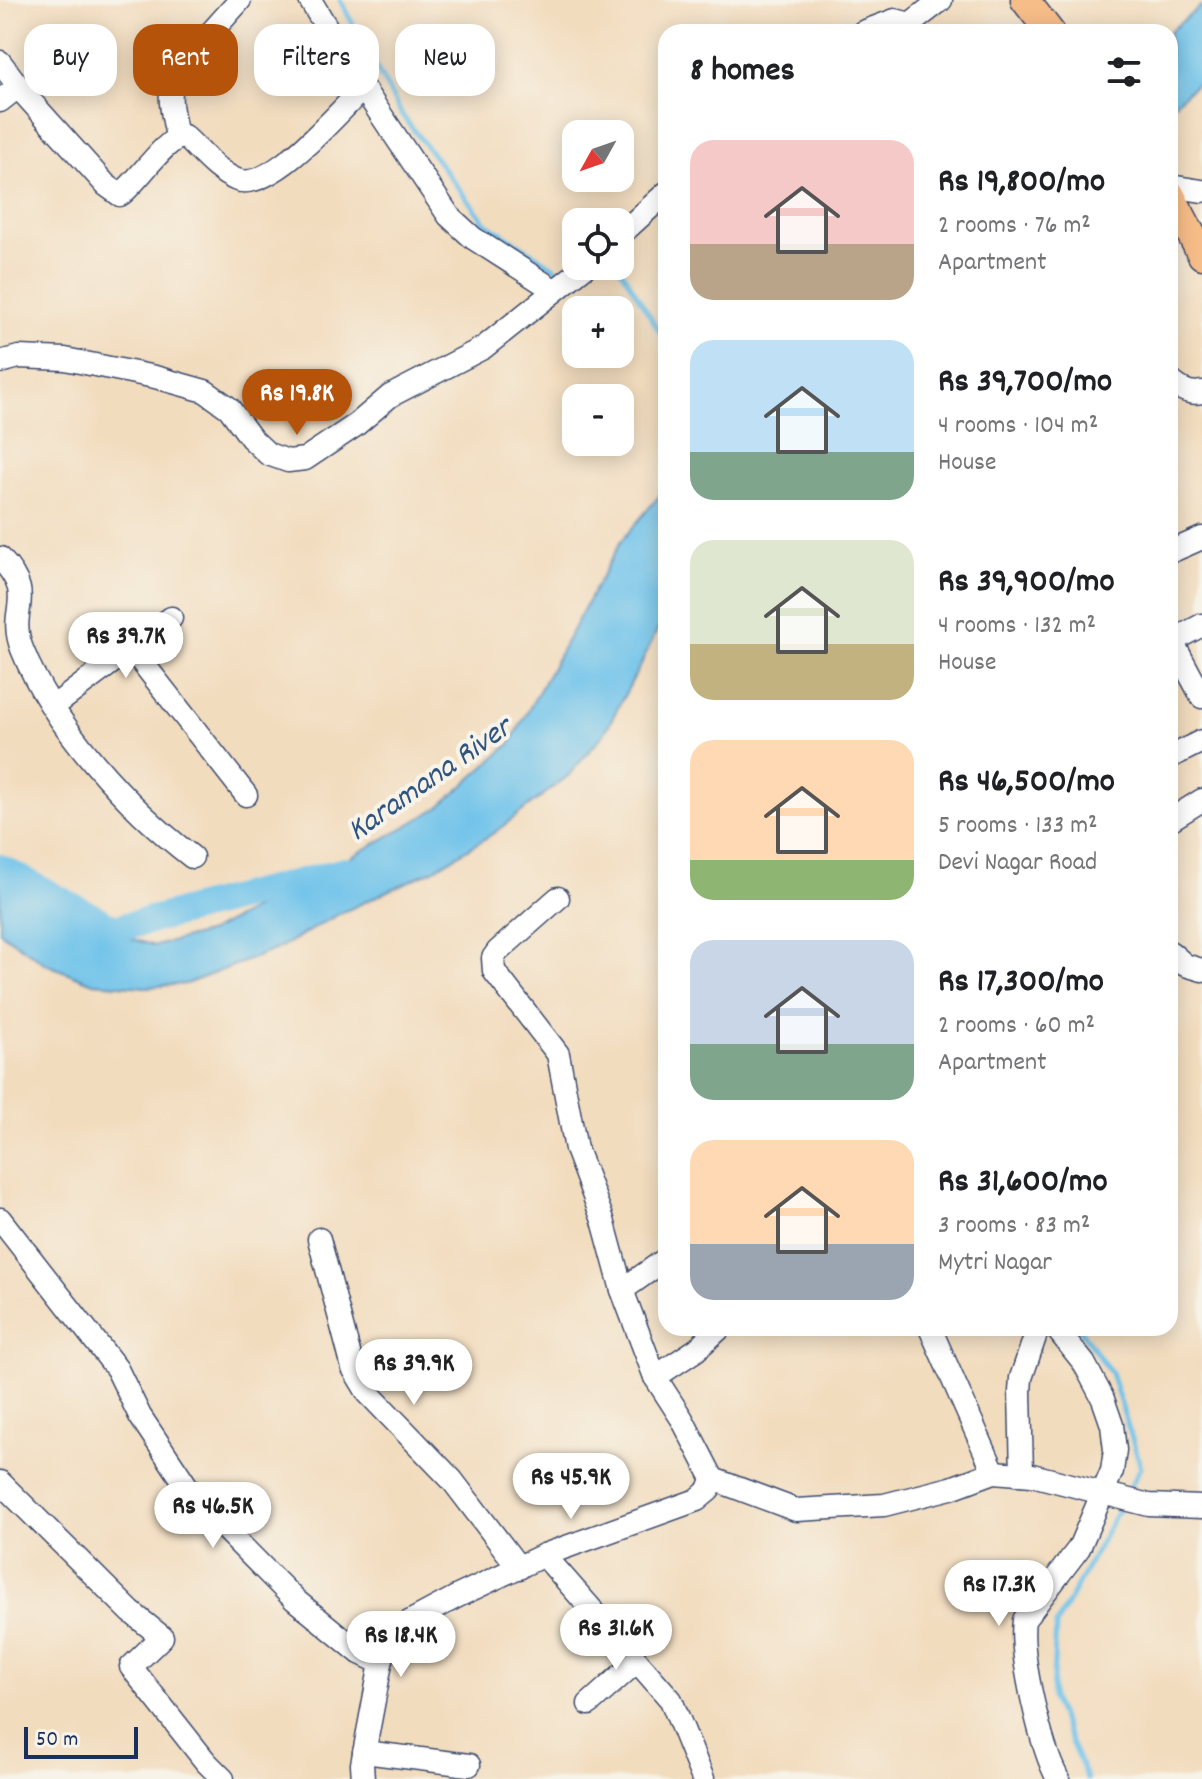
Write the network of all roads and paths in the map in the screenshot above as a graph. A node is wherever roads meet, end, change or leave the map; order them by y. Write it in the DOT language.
graph roads {
  1 [pos="240,0"];
  2 [pos="310,0"];
  3 [pos="941,0"];
  4 [pos="1025,0"];
  5 [pos="324,24"];
  6 [pos="884,24"];
  7 [pos="910,24"];
  8 [pos="910,24"];
  9 [pos="1044,24"];
  10 [pos="0,62"];
  11 [pos="19,86"];
  12 [pos="355,96"];
  13 [pos="368,96"];
  14 [pos="0,101"];
  15 [pos="177,137"];
  16 [pos="1178,187"];
  17 [pos="1202,191"];
  18 [pos="658,200"];
  19 [pos="1178,209"];
  20 [pos="634,222"];
  21 [pos="1202,255"];
  22 [pos="567,280"];
  23 [pos="554,290"];
  24 [pos="0,362"];
  25 [pos="1178,388"];
  26 [pos="1202,392"];
  27 [pos="1202,538"];
  28 [pos="1178,548"];
  29 [pos="0,558"];
  30 [pos="171,618"];
  31 [pos="1202,625"];
  32 [pos="1178,638"];
  33 [pos="131,648"];
  34 [pos="1178,654"];
  35 [pos="1202,697"];
  36 [pos="54,706"];
  37 [pos="1202,741"];
  38 [pos="1178,753"];
  39 [pos="246,795"];
  40 [pos="1202,800"];
  41 [pos="1178,815"];
  42 [pos="192,857"];
  43 [pos="558,898"];
  44 [pos="1178,959"];
  45 [pos="1202,970"];
  46 [pos="0,1219"];
  47 [pos="319,1239"];
  48 [pos="658,1265"];
  49 [pos="622,1290"];
  50 [pos="711,1336"];
  51 [pos="934,1336"];
  52 [pos="1035,1336"];
  53 [pos="1062,1336"];
  54 [pos="655,1377"];
  55 [pos="994,1472"];
  56 [pos="1022,1474"];
  57 [pos="713,1479"];
  58 [pos="0,1482"];
  59 [pos="1101,1492"];
  60 [pos="8,1501"];
  61 [pos="1202,1507"];
  62 [pos="544,1555"];
  63 [pos="519,1568"];
  64 [pos="637,1661"];
  65 [pos="381,1663"];
  66 [pos="589,1704"];
  67 [pos="364,1752"];
  68 [pos="469,1765"];
  69 [pos="223,1779"];
  70 [pos="363,1779"];
  71 [pos="703,1779"];
  72 [pos="1058,1779"];
  1 -- 15 [label="street"];
  2 -- 5 [label="street"];
  3 -- 7 [label="street"];
  4 -- 9 [label="main road"];
  6 -- 8 [label="street"];
  10 -- 11 [label="street"];
  11 -- 14 [label="street"];
  11 -- 15 [label="street"];
  12 -- 15 [label="street"];
  13 -- 23 [label="street"];
  16 -- 17 [label="street"];
  18 -- 20 [label="street"];
  19 -- 21 [label="main road"];
  22 -- 23 [label="street"];
  23 -- 24 [label="street"];
  25 -- 26 [label="street"];
  27 -- 28 [label="street"];
  29 -- 36 [label="street"];
  30 -- 33 [label="street"];
  31 -- 32 [label="street"];
  33 -- 36 [label="street"];
  33 -- 39 [label="street"];
  34 -- 35 [label="street"];
  36 -- 42 [label="street"];
  37 -- 38 [label="street"];
  40 -- 41 [label="street"];
  43 -- 49 [label="street"];
  44 -- 45 [label="street"];
  46 -- 65 [label="street"];
  47 -- 63 [label="street"];
  48 -- 49 [label="street"];
  49 -- 54 [label="street"];
  50 -- 54 [label="street"];
  51 -- 55 [label="street"];
  52 -- 56 [label="street"];
  53 -- 59 [label="street"];
  54 -- 57 [label="street"];
  55 -- 56 [label="street"];
  55 -- 57 [label="street"];
  56 -- 59 [label="street"];
  57 -- 62 [label="street"];
  58 -- 60 [label="street"];
  59 -- 61 [label="street"];
  59 -- 72 [label="street"];
  60 -- 69 [label="street"];
  62 -- 63 [label="street"];
  62 -- 64 [label="street"];
  63 -- 65 [label="street"];
  64 -- 66 [label="street"];
  64 -- 71 [label="street"];
  65 -- 67 [label="street"];
  67 -- 68 [label="street"];
  67 -- 70 [label="street"];
}
